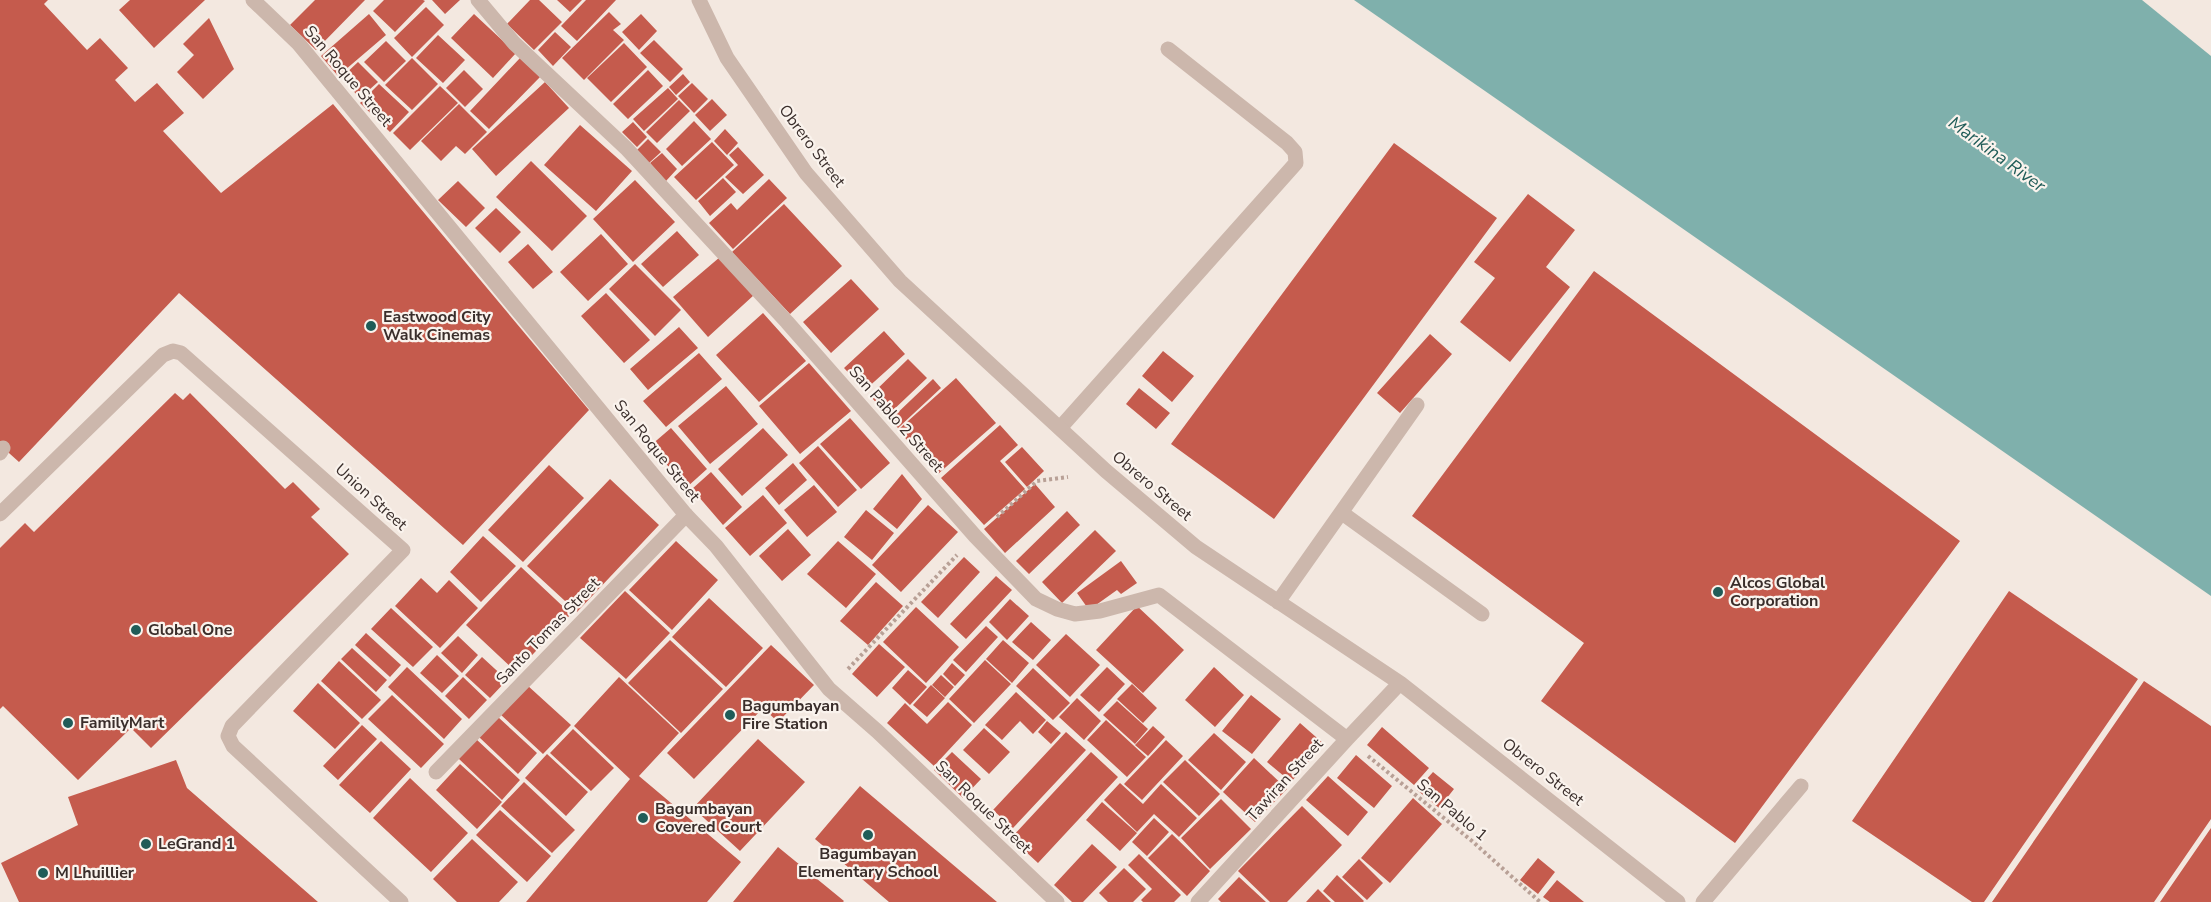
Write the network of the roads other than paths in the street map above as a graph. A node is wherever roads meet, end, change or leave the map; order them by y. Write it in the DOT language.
graph roads {
  1 [pos="253,0"];
  2 [pos="478,0"];
  3 [pos="699,0"];
  4 [pos="1168,49"];
  5 [pos="1417,405"];
  6 [pos="1060,428"];
  7 [pos="1342,513"];
  8 [pos="0,514"];
  9 [pos="686,515"];
  10 [pos="1278,602"];
  11 [pos="1482,614"];
  12 [pos="1400,683"];
  13 [pos="1347,738"];
  14 [pos="436,772"];
  15 [pos="1801,786"];
  16 [pos="401,902"];
  17 [pos="1057,902"];
  18 [pos="1198,902"];
  19 [pos="1678,902"];
  20 [pos="1703,902"];
  1 -- 9 [label="street, San Roque Street"];
  2 -- 13 [label="street, San Pablo 2 Street"];
  3 -- 6 [label="street, Obrero Street"];
  4 -- 6 [label="street"];
  5 -- 7 [label="street"];
  6 -- 10 [label="street, Obrero Street"];
  7 -- 10 [label="street"];
  7 -- 11 [label="street"];
  8 -- 16 [label="street, Union Street"];
  9 -- 14 [label="street, Santo Tomas Street"];
  9 -- 17 [label="street, San Roque Street"];
  10 -- 12 [label="street, Obrero Street"];
  12 -- 13 [label="street, Tawiran Street"];
  12 -- 19 [label="street, Obrero Street"];
  13 -- 18 [label="street, Tawiran Street"];
  15 -- 20 [label="street"];
}
